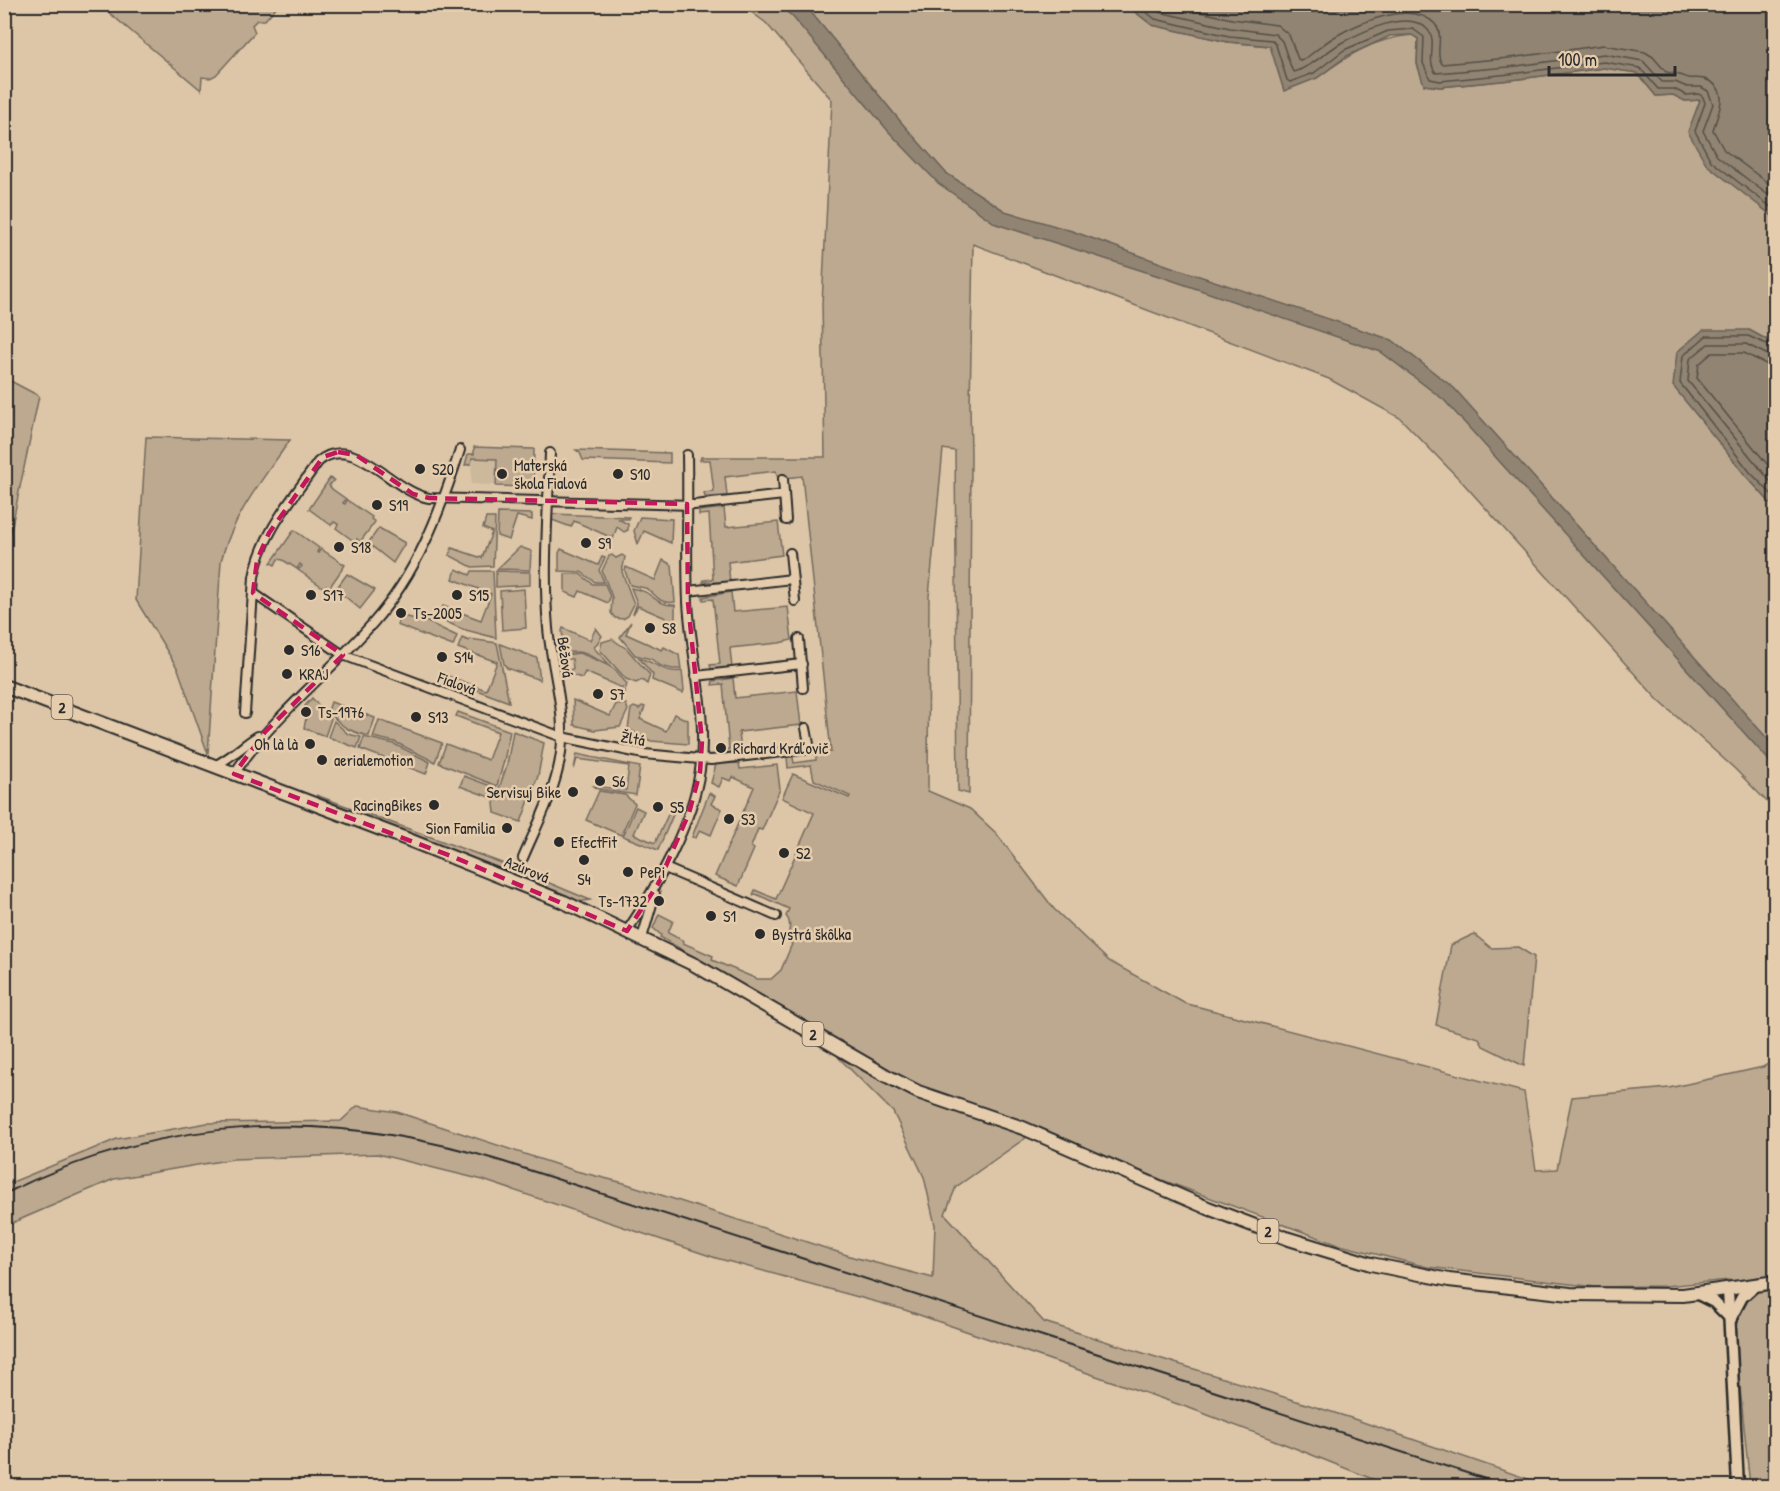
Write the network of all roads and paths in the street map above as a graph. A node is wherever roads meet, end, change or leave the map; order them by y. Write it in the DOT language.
graph roads {
  1 [pos="460,450"];
  2 [pos="550,453"];
  3 [pos="687,455"];
  4 [pos="783,479"];
  5 [pos="784,495"];
  6 [pos="444,499"];
  7 [pos="548,501"];
  8 [pos="687,504"];
  9 [pos="786,520"];
  10 [pos="790,553"];
  11 [pos="792,579"];
  12 [pos="688,591"];
  13 [pos="253,593"];
  14 [pos="795,601"];
  15 [pos="799,639"];
  16 [pos="343,655"];
  17 [pos="802,664"];
  18 [pos="696,676"];
  19 [pos="4,686"];
  20 [pos="803,688"];
  21 [pos="245,713"];
  22 [pos="806,728"];
  23 [pos="265,732"];
  24 [pos="562,737"];
  25 [pos="701,759"];
  26 [pos="213,767"];
  27 [pos="234,774"];
  28 [pos="523,858"];
  29 [pos="665,868"];
  30 [pos="658,884"];
  31 [pos="776,916"];
  32 [pos="627,931"];
  33 [pos="642,938"];
  34 [pos="1776,1282"];
  35 [pos="1754,1286"];
  36 [pos="1728,1290"];
  37 [pos="1698,1294"];
  38 [pos="1731,1319"];
  39 [pos="1738,1486"];
  1 -- 6 [label="street"];
  2 -- 7 [label="street, Béžová"];
  3 -- 8 [label="street"];
  4 -- 5 [label="street"];
  5 -- 8 [label="street"];
  5 -- 9 [label="street"];
  6 -- 7 [label="street"];
  6 -- 13 [label="street"];
  6 -- 16 [label="street"];
  7 -- 8 [label="street"];
  7 -- 24 [label="street, Béžová"];
  8 -- 12 [label="street"];
  10 -- 11 [label="street"];
  11 -- 12 [label="street"];
  11 -- 14 [label="street"];
  12 -- 18 [label="street"];
  13 -- 16 [label="street, Fialová"];
  13 -- 21 [label="street"];
  15 -- 17 [label="street"];
  16 -- 23 [label="street"];
  16 -- 24 [label="street, Fialová"];
  17 -- 18 [label="street"];
  17 -- 20 [label="street"];
  18 -- 25 [label="street"];
  19 -- 26 [label="main road, Azúrová / 2"];
  22 -- 25 [label="street, Žltá"];
  23 -- 26 [label="street"];
  23 -- 27 [label="street"];
  24 -- 25 [label="street, Žltá"];
  24 -- 28 [label="street, Béžová"];
  25 -- 29 [label="street"];
  26 -- 27 [label="main road, Azúrová / 2"];
  27 -- 32 [label="main road, Azúrová / 2"];
  29 -- 30 [label="street"];
  29 -- 31 [label="street"];
  30 -- 32 [label="street"];
  30 -- 33 [label="street"];
  32 -- 33 [label="main road, Azúrová / 2"];
  33 -- 37 [label="main road, Azúrová / 2"];
  34 -- 35 [label="main road, 2"];
  35 -- 36 [label="main road, 2"];
  35 -- 38 [label="street"];
  36 -- 37 [label="main road, 2"];
  36 -- 38 [label="street"];
  37 -- 38 [label="street"];
  38 -- 39 [label="street"];
}
